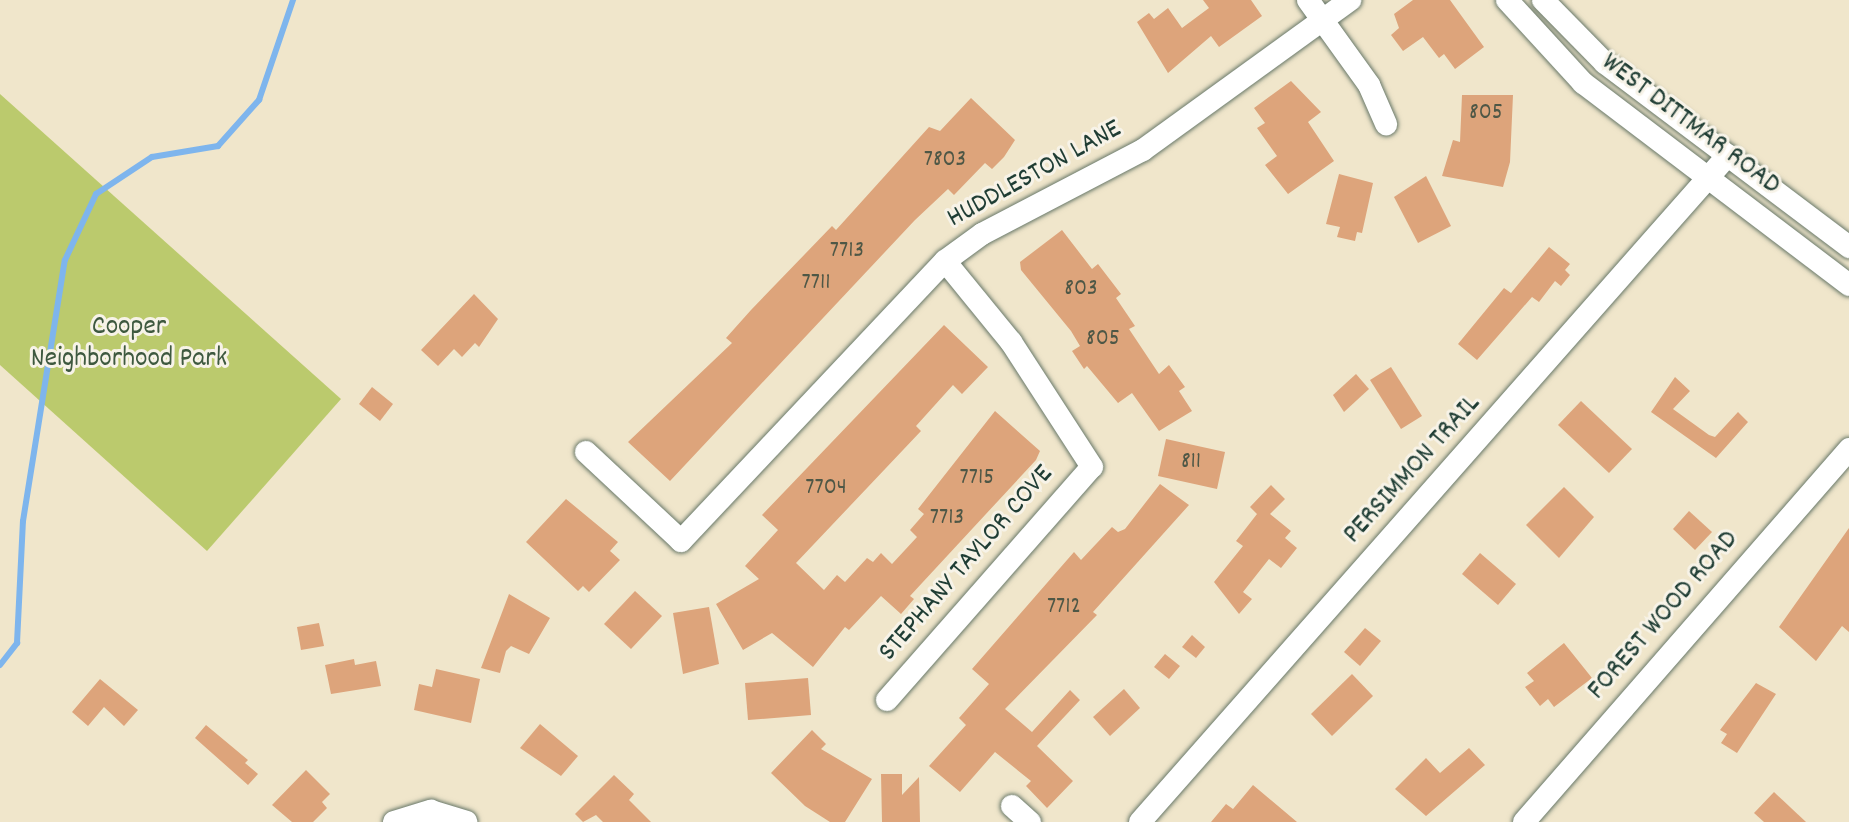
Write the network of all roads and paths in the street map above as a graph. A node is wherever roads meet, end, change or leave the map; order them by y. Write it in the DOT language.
graph roads {
  1 [pos="1308,0"];
  2 [pos="1350,0"];
  3 [pos="1507,0"];
  4 [pos="1543,0"];
  5 [pos="1322,20"];
  6 [pos="1386,124"];
  7 [pos="1728,155"];
  8 [pos="1706,176"];
  9 [pos="1849,247"];
  10 [pos="945,261"];
  11 [pos="1849,285"];
  12 [pos="1849,449"];
  13 [pos="586,452"];
  14 [pos="887,700"];
  15 [pos="1012,806"];
  16 [pos="394,822"];
  17 [pos="466,822"];
  18 [pos="1030,822"];
  19 [pos="1140,822"];
  20 [pos="1524,822"];
  1 -- 5 [label="street"];
  2 -- 5 [label="street, HUDDLESTON LANE"];
  3 -- 8 [label="street, WEST DITTMAR ROAD"];
  4 -- 7 [label="street, WEST DITTMAR ROAD"];
  5 -- 6 [label="street"];
  5 -- 10 [label="street, HUDDLESTON LANE"];
  7 -- 8 [label="street, PERSIMMON TRAIL"];
  7 -- 9 [label="street, WEST DITTMAR ROAD"];
  8 -- 11 [label="street, WEST DITTMAR ROAD"];
  8 -- 19 [label="street, PERSIMMON TRAIL"];
  10 -- 13 [label="street, HUDDLESTON LANE"];
  10 -- 14 [label="street, STEPHANY TAYLOR COVE"];
  12 -- 20 [label="street, FOREST WOOD ROAD"];
  15 -- 18 [label="street"];
  16 -- 17 [label="street"];
}
